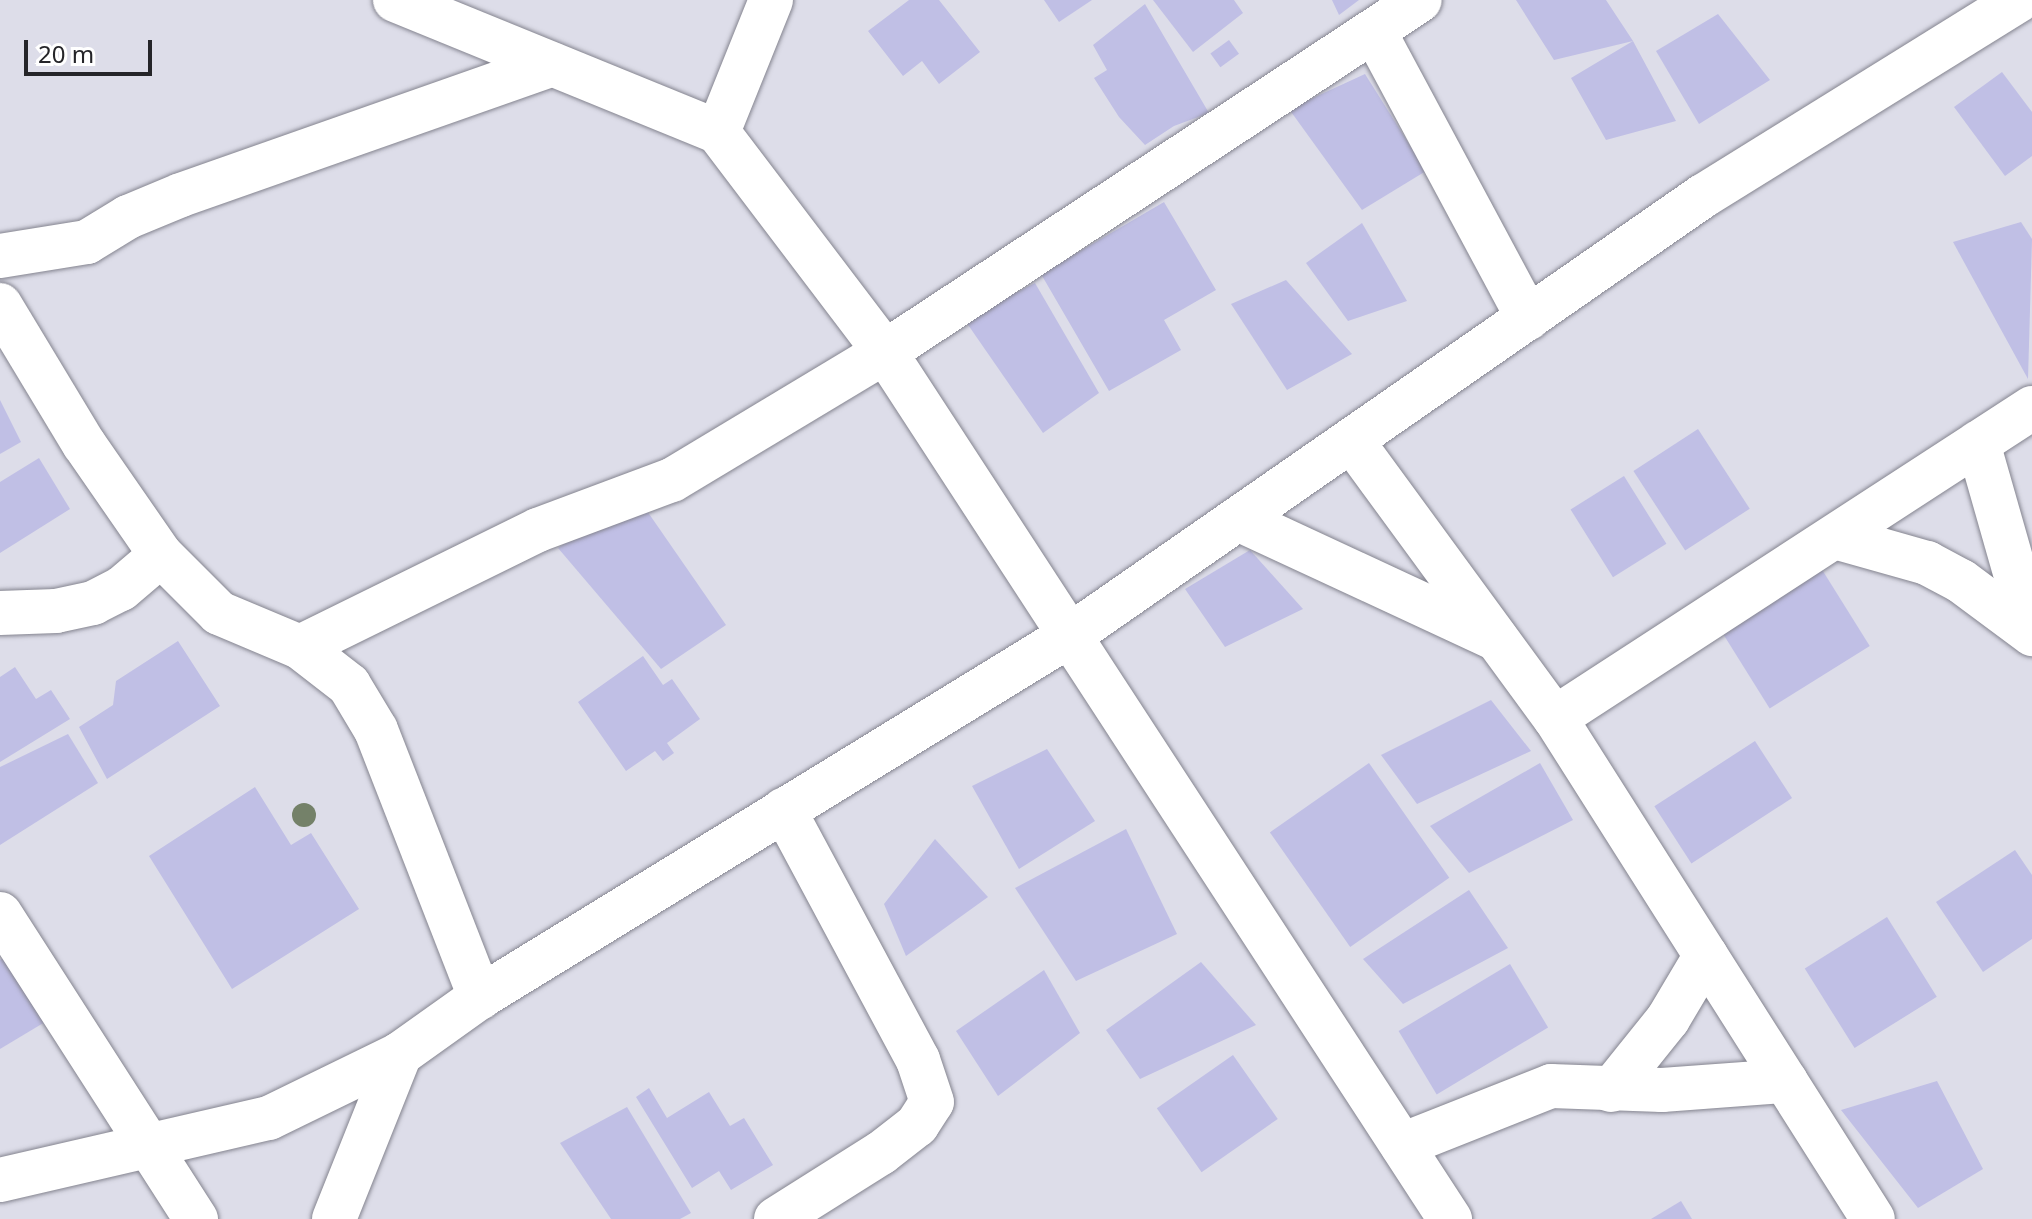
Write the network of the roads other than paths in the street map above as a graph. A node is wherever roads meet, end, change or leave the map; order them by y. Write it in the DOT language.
graph roads {
  1 [pos="395,0"];
  2 [pos="771,0"];
  3 [pos="1420,0"];
  4 [pos="2019,0"];
  5 [pos="1962,15"];
  6 [pos="1374,31"];
  7 [pos="552,64"];
  8 [pos="718,132"];
  9 [pos="0,256"];
  10 [pos="0,305"];
  11 [pos="1528,318"];
  12 [pos="885,352"];
  13 [pos="2032,408"];
  14 [pos="1352,441"];
  15 [pos="1978,443"];
  16 [pos="1238,519"];
  17 [pos="1835,537"];
  18 [pos="161,555"];
  19 [pos="0,613"];
  20 [pos="1072,634"];
  21 [pos="2032,634"];
  22 [pos="1498,640"];
  23 [pos="300,647"];
  24 [pos="1555,718"];
  25 [pos="784,810"];
  26 [pos="0,914"];
  27 [pos="1706,955"];
  28 [pos="480,997"];
  29 [pos="400,1054"];
  30 [pos="1786,1081"];
  31 [pos="1611,1090"];
  32 [pos="1402,1145"];
  33 [pos="150,1147"];
  34 [pos="0,1180"];
  35 [pos="1445,1217"];
  36 [pos="196,1219"];
  37 [pos="334,1219"];
  38 [pos="776,1219"];
  39 [pos="1873,1219"];
  1 -- 7 [label="street"];
  2 -- 8 [label="street"];
  3 -- 6 [label="street"];
  4 -- 5 [label="street"];
  5 -- 11 [label="street"];
  6 -- 11 [label="street"];
  6 -- 12 [label="street"];
  7 -- 8 [label="street"];
  7 -- 9 [label="street"];
  8 -- 12 [label="street"];
  10 -- 18 [label="street"];
  11 -- 14 [label="street"];
  12 -- 20 [label="street"];
  12 -- 23 [label="street"];
  13 -- 15 [label="street"];
  14 -- 16 [label="street"];
  14 -- 22 [label="street"];
  15 -- 17 [label="street"];
  15 -- 21 [label="street"];
  16 -- 20 [label="street"];
  16 -- 22 [label="street"];
  17 -- 21 [label="street"];
  17 -- 24 [label="street"];
  18 -- 19 [label="street"];
  18 -- 23 [label="street"];
  20 -- 25 [label="street"];
  20 -- 32 [label="street"];
  22 -- 24 [label="street"];
  23 -- 28 [label="street"];
  24 -- 27 [label="street"];
  25 -- 28 [label="street"];
  25 -- 38 [label="street"];
  26 -- 33 [label="street"];
  27 -- 30 [label="street"];
  27 -- 31 [label="street"];
  28 -- 29 [label="street"];
  29 -- 33 [label="street"];
  29 -- 37 [label="street"];
  30 -- 31 [label="street"];
  30 -- 39 [label="street"];
  31 -- 32 [label="street"];
  32 -- 35 [label="street"];
  33 -- 34 [label="street"];
  33 -- 36 [label="street"];
}
